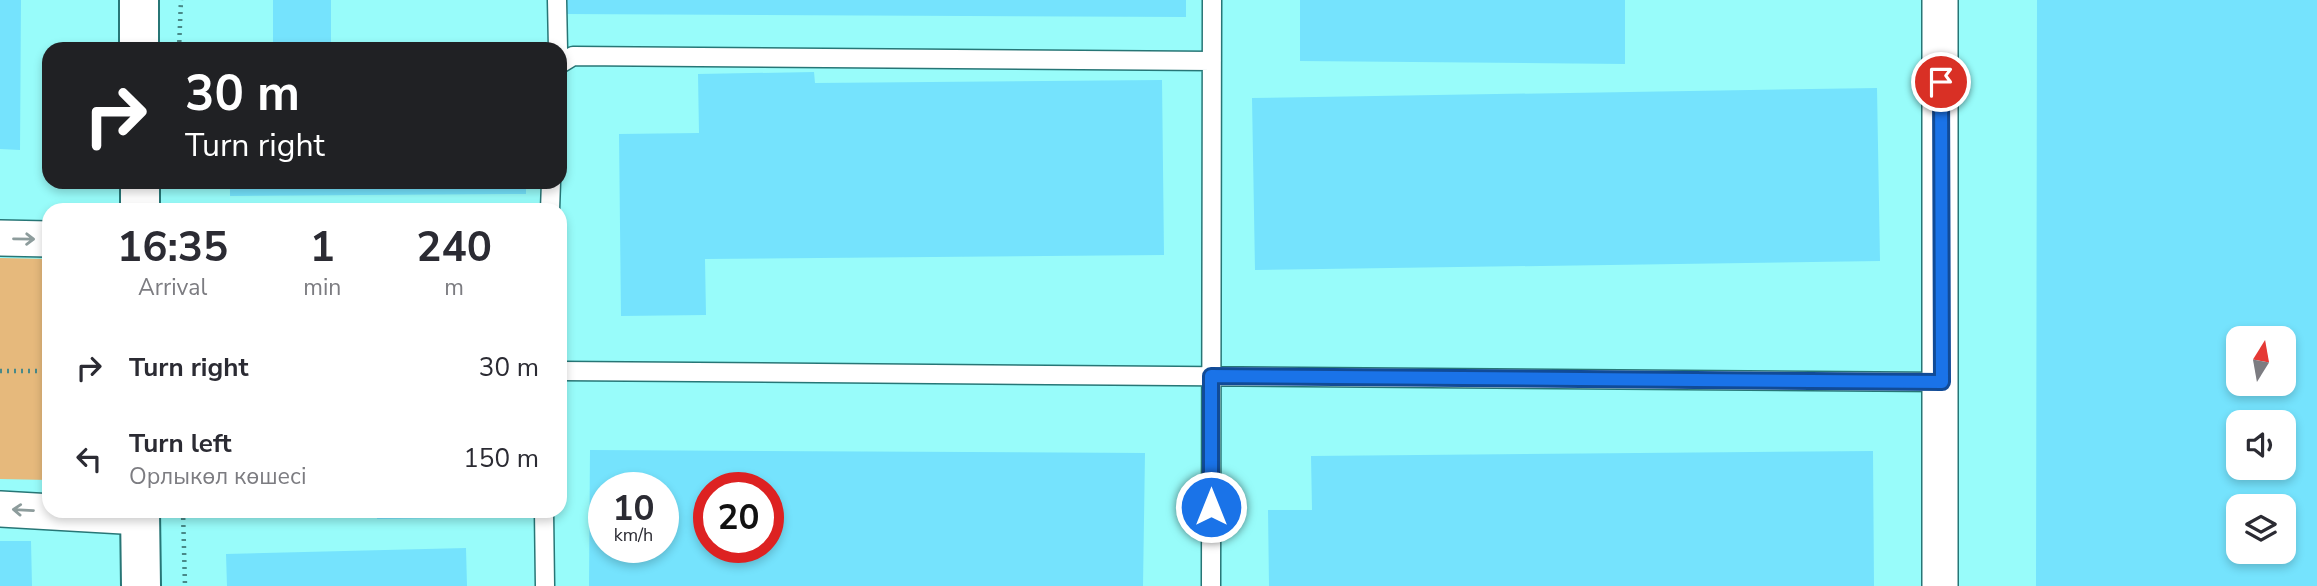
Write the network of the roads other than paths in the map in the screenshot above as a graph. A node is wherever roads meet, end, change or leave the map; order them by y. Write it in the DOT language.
graph roads {
  1 [pos="139,0"];
  2 [pos="557,0"];
  3 [pos="1212,0"];
  4 [pos="1940,0"];
  5 [pos="139,42"];
  6 [pos="558,42"];
  7 [pos="567,60"];
  8 [pos="1212,61"];
  9 [pos="0,238"];
  10 [pos="42,239"];
  11 [pos="567,371"];
  12 [pos="1211,376"];
  13 [pos="1942,382"];
  14 [pos="0,509"];
  15 [pos="42,510"];
  16 [pos="140,518"];
  17 [pos="544,518"];
  18 [pos="141,586"];
  19 [pos="545,586"];
  20 [pos="1211,586"];
  21 [pos="1940,586"];
  1 -- 5 [label="main road"];
  2 -- 6 [label="lane"];
  3 -- 8 [label="lane"];
  4 -- 13 [label="street"];
  7 -- 8 [label="lane"];
  8 -- 12 [label="lane"];
  9 -- 10 [label="street, one-way"];
  11 -- 12 [label="lane"];
  12 -- 13 [label="lane"];
  12 -- 20 [label="lane"];
  13 -- 21 [label="street"];
  15 -- 14 [label="street, one-way"];
  16 -- 18 [label="main road"];
  17 -- 19 [label="lane"];
}
